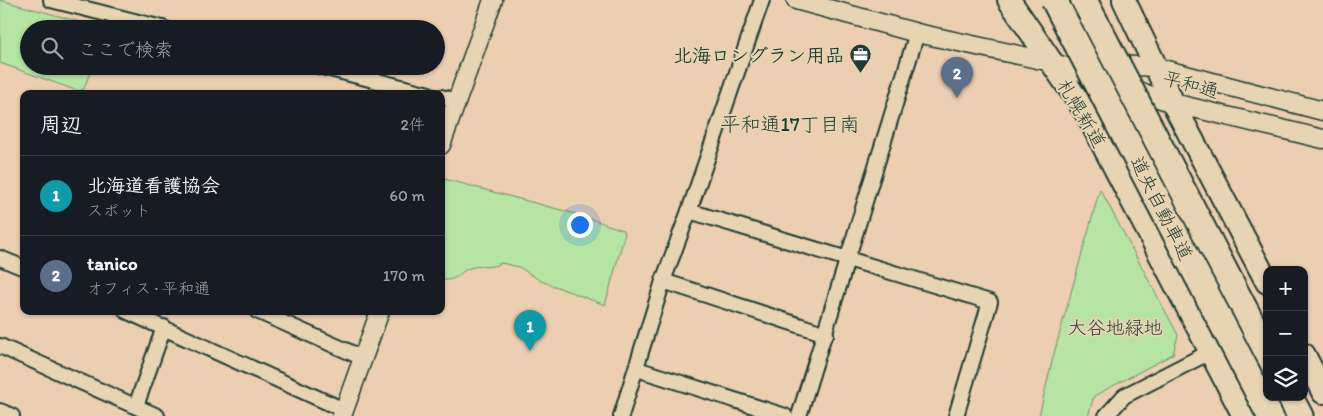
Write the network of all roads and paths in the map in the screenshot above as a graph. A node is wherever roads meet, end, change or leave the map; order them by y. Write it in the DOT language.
graph roads {
  1 [pos="51,0"];
  2 [pos="493,0"];
  3 [pos="762,0"];
  4 [pos="796,0"];
  5 [pos="1009,0"];
  6 [pos="1054,0"];
  7 [pos="1084,0"];
  8 [pos="1124,0"];
  9 [pos="130,20"];
  10 [pos="917,32"];
  11 [pos="1051,62"];
  12 [pos="1156,67"];
  13 [pos="354,75"];
  14 [pos="413,90"];
  15 [pos="449,99"];
  16 [pos="1173,102"];
  17 [pos="1323,110"];
  18 [pos="445,122"];
  19 [pos="1322,135"];
  20 [pos="690,211"];
  21 [pos="0,258"];
  22 [pos="848,260"];
  23 [pos="20,266"];
  24 [pos="1263,274"];
  25 [pos="663,281"];
  26 [pos="136,315"];
  27 [pos="266,315"];
  28 [pos="379,315"];
  29 [pos="164,327"];
  30 [pos="826,334"];
  31 [pos="1263,344"];
  32 [pos="0,346"];
  33 [pos="1210,352"];
  34 [pos="1305,356"];
  35 [pos="363,358"];
  36 [pos="637,369"];
  37 [pos="1323,392"];
  38 [pos="1292,401"];
  39 [pos="0,411"];
  40 [pos="147,412"];
  41 [pos="342,413"];
  42 [pos="1109,414"];
  43 [pos="12,416"];
  44 [pos="621,416"];
  45 [pos="785,416"];
  46 [pos="800,416"];
  47 [pos="956,416"];
  48 [pos="1244,416"];
  49 [pos="1270,416"];
  50 [pos="1300,416"];
  1 -- 9 [label="street"];
  2 -- 15 [label="street"];
  3 -- 20 [label="street"];
  4 -- 10 [label="street, 平和通"];
  5 -- 11 [label="highway, 札幌新道"];
  6 -- 49 [label="highway, 道央自動車道, bridge"];
  7 -- 31 [label="highway, 道央自動車道, bridge"];
  8 -- 12 [label="highway"];
  10 -- 11 [label="street, 平和通"];
  10 -- 22 [label="street"];
  11 -- 12 [label="street, 平和通"];
  11 -- 16 [label="street, 平和通"];
  11 -- 33 [label="highway, 札幌新道"];
  12 -- 16 [label="highway"];
  12 -- 17 [label="street, 平和通"];
  13 -- 14 [label="street"];
  15 -- 18 [label="street"];
  16 -- 19 [label="street, 平和通"];
  16 -- 24 [label="highway"];
  20 -- 22 [label="street"];
  20 -- 25 [label="street"];
  21 -- 23 [label="street"];
  22 -- 30 [label="street"];
  22 -- 47 [label="street"];
  25 -- 30 [label="street"];
  25 -- 36 [label="street"];
  26 -- 29 [label="street"];
  27 -- 35 [label="street"];
  28 -- 35 [label="street"];
  29 -- 40 [label="street"];
  29 -- 41 [label="street"];
  30 -- 46 [label="street"];
  32 -- 40 [label="street"];
  33 -- 42 [label="street"];
  33 -- 48 [label="highway, 札幌新道"];
  34 -- 37 [label="highway"];
  35 -- 41 [label="street"];
  36 -- 44 [label="street"];
  36 -- 45 [label="street"];
  38 -- 50 [label="highway"];
  39 -- 43 [label="street"];
}
